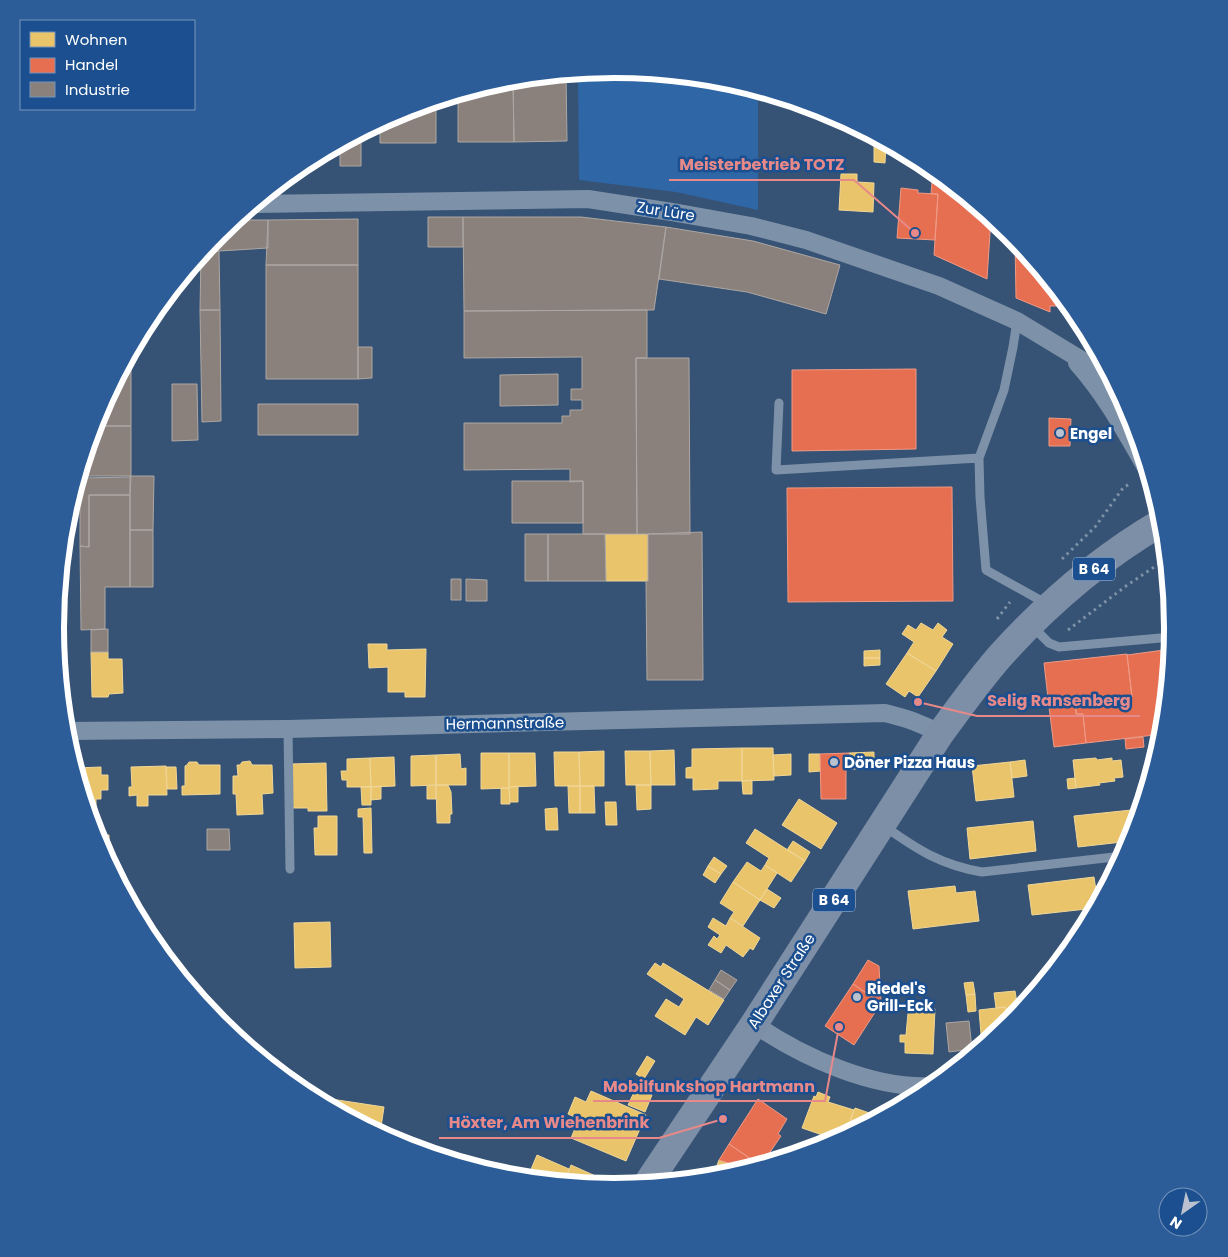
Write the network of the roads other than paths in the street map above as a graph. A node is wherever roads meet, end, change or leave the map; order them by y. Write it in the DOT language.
graph roads {
  1 [pos="265,204"];
  2 [pos="1017,321"];
  3 [pos="1055,343"];
  4 [pos="1103,375"];
  5 [pos="779,403"];
  6 [pos="1133,448"];
  7 [pos="979,458"];
  8 [pos="1155,527"];
  9 [pos="1050,605"];
  10 [pos="1030,624"];
  11 [pos="1164,638"];
  12 [pos="288,729"];
  13 [pos="73,731"];
  14 [pos="940,734"];
  15 [pos="882,825"];
  16 [pos="1114,857"];
  17 [pos="290,869"];
  18 [pos="754,1024"];
  19 [pos="922,1085"];
  20 [pos="652,1178"];
  1 -- 2 [label="street, Zur Lüre"];
  2 -- 3 [label="street, Zur Lüre"];
  2 -- 7 [label="lane"];
  3 -- 4 [label="street, Zur Lüre"];
  3 -- 6 [label="street, Zur Lüre"];
  5 -- 7 [label="lane"];
  7 -- 9 [label="lane"];
  8 -- 9 [label="main road, Albaxer Straße / B 64"];
  9 -- 10 [label="main road, Albaxer Straße / B 64"];
  10 -- 11 [label="lane"];
  10 -- 14 [label="main road, Albaxer Straße / B 64"];
  12 -- 13 [label="street, Hermannstraße"];
  12 -- 14 [label="street, Hermannstraße"];
  12 -- 17 [label="lane"];
  14 -- 15 [label="main road, Albaxer Straße / B 64"];
  15 -- 16 [label="lane"];
  15 -- 18 [label="main road, Albaxer Straße / B 64"];
  18 -- 19 [label="street"];
  18 -- 20 [label="main road, Albaxer Straße / B 64"];
}
